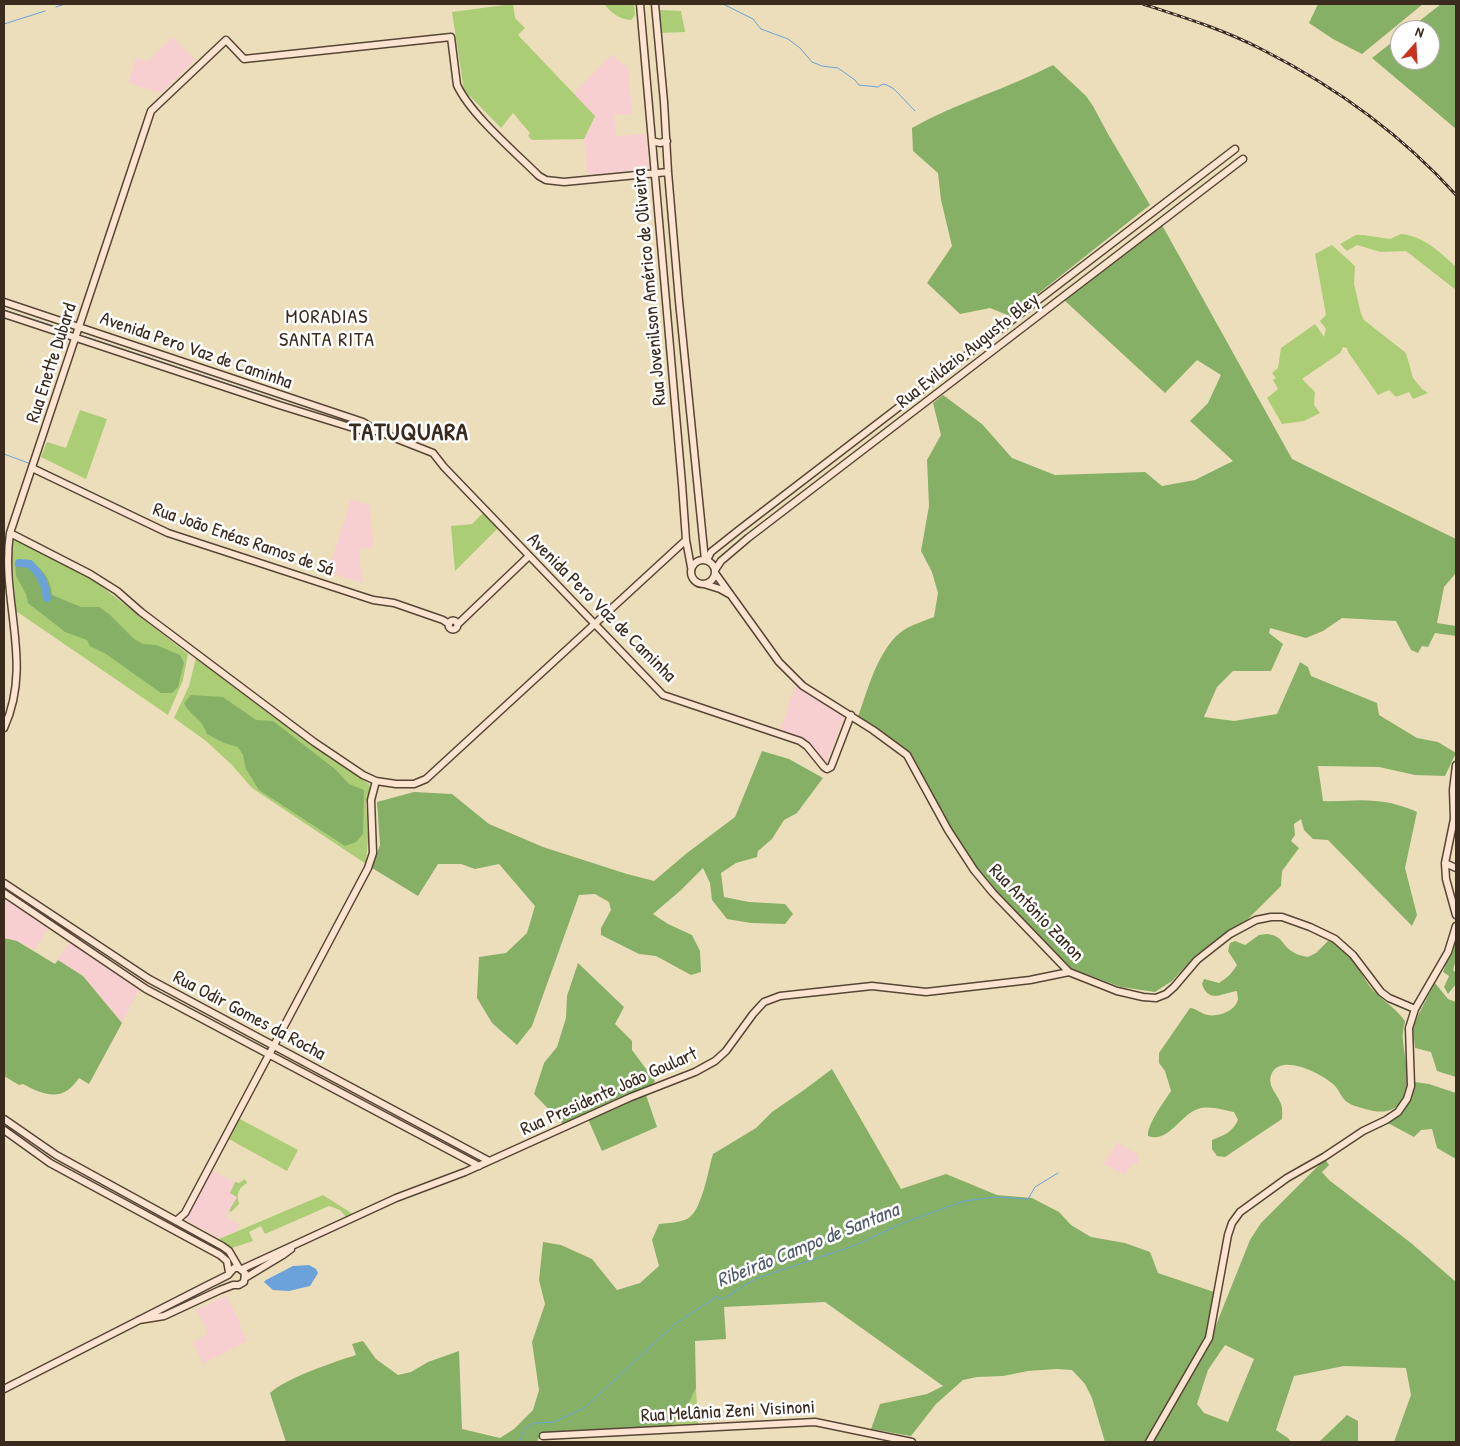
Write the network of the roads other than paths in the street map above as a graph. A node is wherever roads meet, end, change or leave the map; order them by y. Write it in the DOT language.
graph roads {
  1 [pos="640,4"];
  2 [pos="655,4"];
  3 [pos="652,141"];
  4 [pos="666,141"];
  5 [pos="1235,149"];
  6 [pos="1243,159"];
  7 [pos="668,172"];
  8 [pos="654,173"];
  9 [pos="4,302"];
  10 [pos="4,314"];
  11 [pos="80,327"];
  12 [pos="76,337"];
  13 [pos="377,432"];
  14 [pos="34,465"];
  15 [pos="10,533"];
  16 [pos="686,540"];
  17 [pos="704,550"];
  18 [pos="711,552"];
  19 [pos="529,556"];
  20 [pos="706,560"];
  21 [pos="691,568"];
  22 [pos="715,571"];
  23 [pos="704,584"];
  24 [pos="732,596"];
  25 [pos="595,624"];
  26 [pos="851,715"];
  27 [pos="4,728"];
  28 [pos="1456,765"];
  29 [pos="376,781"];
  30 [pos="1445,863"];
  31 [pos="1456,868"];
  32 [pos="4,883"];
  33 [pos="4,893"];
  34 [pos="1456,915"];
  35 [pos="1456,926"];
  36 [pos="1069,972"];
  37 [pos="1415,1009"];
  38 [pos="273,1046"];
  39 [pos="269,1054"];
  40 [pos="4,1119"];
  41 [pos="4,1130"];
  42 [pos="462,1157"];
  43 [pos="489,1161"];
  44 [pos="479,1166"];
  45 [pos="465,1172"];
  46 [pos="150,1207"];
  47 [pos="147,1214"];
  48 [pos="176,1220"];
  49 [pos="298,1242"];
  50 [pos="241,1269"];
  51 [pos="228,1273"];
  52 [pos="245,1278"];
  53 [pos="233,1285"];
  54 [pos="139,1320"];
  55 [pos="4,1389"];
  56 [pos="543,1436"];
  57 [pos="912,1442"];
  58 [pos="1150,1442"];
  1 -- 3 [label="street, Rua Jovenilson Américo de Oliveira"];
  2 -- 4 [label="street, Rua Jovenilson Américo de Oliveira"];
  3 -- 4 [label="street"];
  3 -- 8 [label="street, Rua Jovenilson Américo de Oliveira"];
  4 -- 7 [label="street, Rua Jovenilson Américo de Oliveira"];
  5 -- 18 [label="street, Rua Evilázio Augusto Bley"];
  6 -- 22 [label="street, Rua Evilázio Augusto Bley"];
  7 -- 8 [label="street"];
  7 -- 17 [label="street, Rua Jovenilson Américo de Oliveira"];
  8 -- 11 [label="street, Rua Enette Dubard"];
  8 -- 16 [label="street, Rua Jovenilson Américo de Oliveira"];
  9 -- 11 [label="street, Avenida Pero Vaz de Caminha"];
  10 -- 12 [label="street, Avenida Pero Vaz de Caminha"];
  11 -- 12 [label="street, Rua Enette Dubard"];
  11 -- 13 [label="street, Avenida Pero Vaz de Caminha"];
  12 -- 13 [label="street, Avenida Pero Vaz de Caminha"];
  12 -- 14 [label="street, Rua Enette Dubard"];
  13 -- 19 [label="street, Avenida Pero Vaz de Caminha"];
  14 -- 15 [label="street, Rua Enette Dubard"];
  14 -- 19 [label="street, Rua João Enéas Ramos de Sá"];
  15 -- 27 [label="street, Rua Enette Dubard"];
  15 -- 29 [label="street"];
  16 -- 21 [label="street, Rua Jovenilson Américo de Oliveira"];
  16 -- 25 [label="street"];
  17 -- 18 [label="street"];
  17 -- 20 [label="street, Rua Jovenilson Américo de Oliveira"];
  18 -- 20 [label="street, Rua Evilázio Augusto Bley"];
  19 -- 25 [label="street, Avenida Pero Vaz de Caminha"];
  20 -- 21 [label="street"];
  20 -- 22 [label="street"];
  21 -- 23 [label="street"];
  22 -- 23 [label="street"];
  22 -- 24 [label="street, Rua Antônio Zanon"];
  23 -- 24 [label="street"];
  24 -- 26 [label="street, Rua Antônio Zanon"];
  25 -- 26 [label="street, Avenida Pero Vaz de Caminha"];
  25 -- 29 [label="street"];
  26 -- 36 [label="street, Rua Antônio Zanon"];
  28 -- 30 [label="street"];
  29 -- 38 [label="street"];
  30 -- 31 [label="street"];
  30 -- 34 [label="street"];
  32 -- 38 [label="street, Rua Odir Gomes da Rocha"];
  33 -- 39 [label="street, Rua Odir Gomes da Rocha"];
  35 -- 37 [label="street"];
  36 -- 37 [label="street, Rua Antônio Zanon"];
  36 -- 43 [label="street, Rua Presidente João Goulart"];
  37 -- 58 [label="street"];
  38 -- 39 [label="street"];
  38 -- 43 [label="street, Rua Odir Gomes da Rocha"];
  39 -- 42 [label="street, Rua Odir Gomes da Rocha"];
  39 -- 48 [label="street"];
  40 -- 46 [label="street"];
  41 -- 47 [label="street"];
  42 -- 44 [label="street, Rua Odir Gomes da Rocha"];
  42 -- 45 [label="street"];
  43 -- 44 [label="street, Rua Presidente João Goulart"];
  44 -- 45 [label="street, Rua Presidente João Goulart"];
  45 -- 49 [label="street, Rua Presidente João Goulart"];
  46 -- 47 [label="street"];
  46 -- 48 [label="street"];
  47 -- 51 [label="street"];
  48 -- 50 [label="street"];
  49 -- 50 [label="street, Rua Presidente João Goulart"];
  49 -- 52 [label="street, Rua Presidente João Goulart"];
  50 -- 51 [label="street, Rua Presidente João Goulart"];
  50 -- 52 [label="street"];
  51 -- 53 [label="street"];
  51 -- 54 [label="street, Rua Presidente João Goulart"];
  52 -- 53 [label="street, Rua Presidente João Goulart"];
  53 -- 54 [label="street, Rua Presidente João Goulart"];
  54 -- 55 [label="street, Rua Presidente João Goulart"];
  56 -- 57 [label="street, Rua Melânia Zeni Visinoni"];
}
